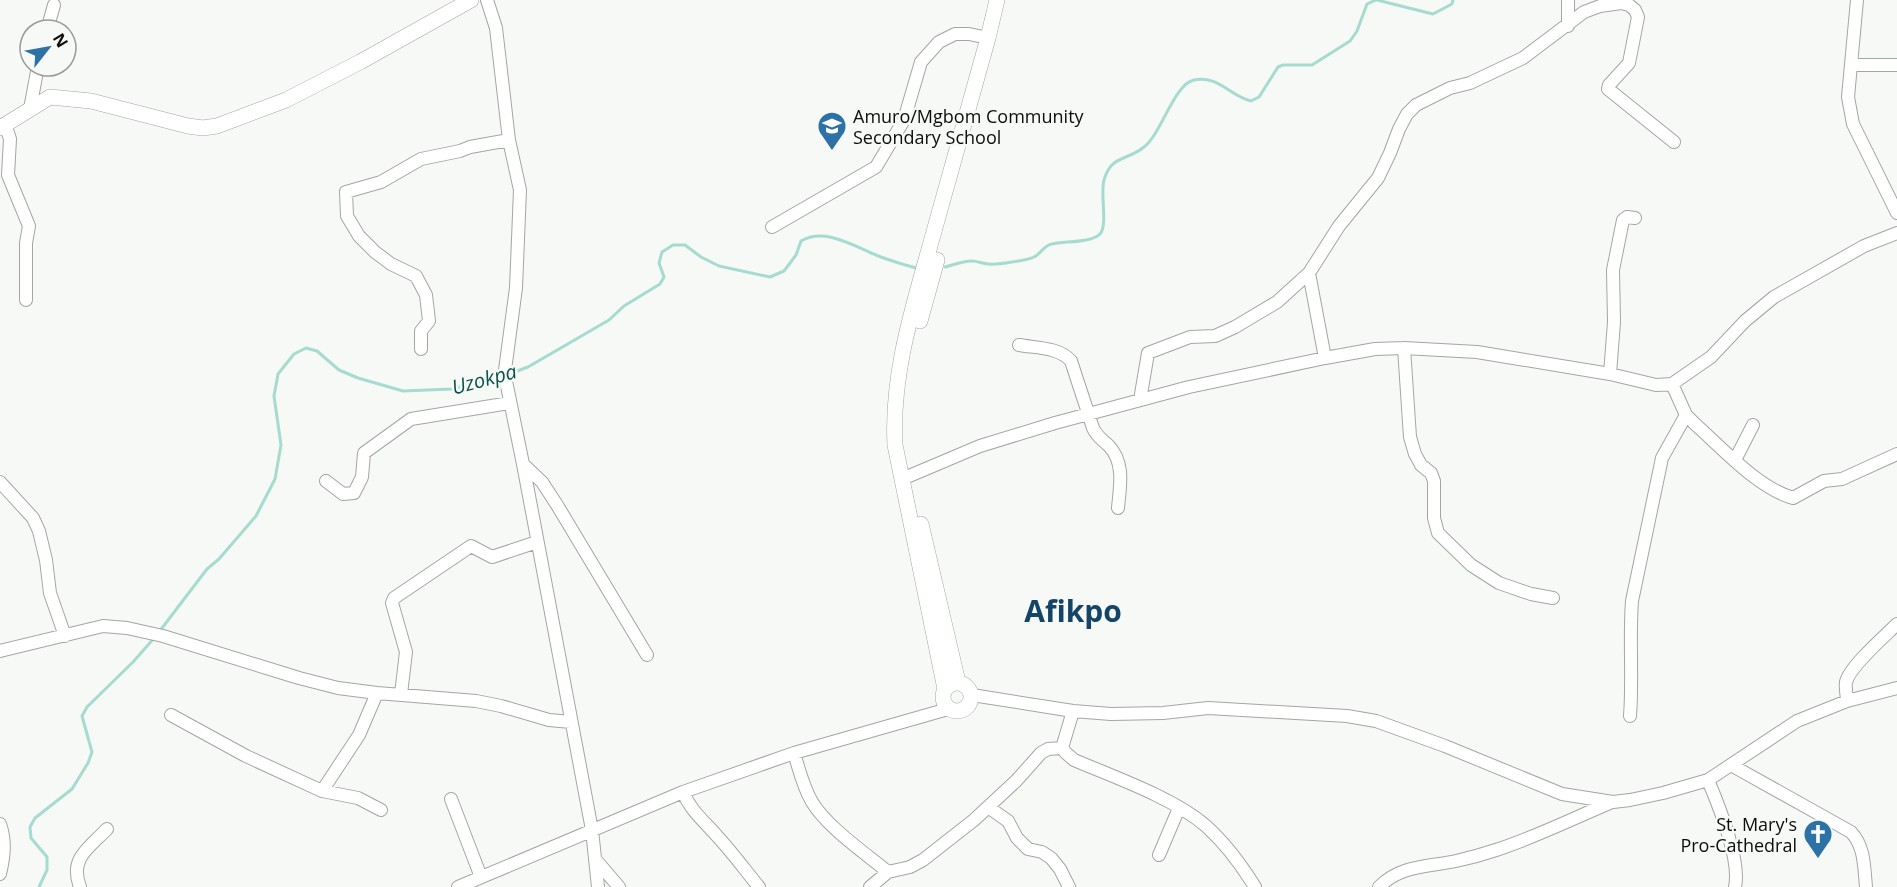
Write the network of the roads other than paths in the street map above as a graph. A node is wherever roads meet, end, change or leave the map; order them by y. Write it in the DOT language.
graph roads {
  1 [pos="471,0"];
  2 [pos="487,0"];
  3 [pos="997,0"];
  4 [pos="1008,0"];
  5 [pos="1568,0"];
  6 [pos="1857,0"];
  7 [pos="54,5"];
  8 [pos="50,18"];
  9 [pos="1568,26"];
  10 [pos="988,38"];
  11 [pos="1851,65"];
  12 [pos="1897,65"];
  13 [pos="36,78"];
  14 [pos="30,109"];
  15 [pos="2,126"];
  16 [pos="508,140"];
  17 [pos="1674,142"];
  18 [pos="1897,213"];
  19 [pos="1635,218"];
  20 [pos="772,228"];
  21 [pos="1897,233"];
  22 [pos="1309,273"];
  23 [pos="26,300"];
  24 [pos="1019,345"];
  25 [pos="1404,348"];
  26 [pos="421,349"];
  27 [pos="1324,358"];
  28 [pos="1610,374"];
  29 [pos="1672,384"];
  30 [pos="1140,400"];
  31 [pos="510,403"];
  32 [pos="1088,414"];
  33 [pos="1686,415"];
  34 [pos="1753,425"];
  35 [pos="1897,453"];
  36 [pos="1736,460"];
  37 [pos="523,464"];
  38 [pos="906,477"];
  39 [pos="326,481"];
  40 [pos="0,482"];
  41 [pos="1118,508"];
  42 [pos="537,542"];
  43 [pos="1553,598"];
  44 [pos="1897,624"];
  45 [pos="65,636"];
  46 [pos="0,651"];
  47 [pos="647,655"];
  48 [pos="951,685"];
  49 [pos="1897,688"];
  50 [pos="377,693"];
  51 [pos="401,694"];
  52 [pos="972,695"];
  53 [pos="1847,701"];
  54 [pos="948,708"];
  55 [pos="1073,711"];
  56 [pos="171,715"];
  57 [pos="1630,716"];
  58 [pos="571,722"];
  59 [pos="1062,748"];
  60 [pos="794,753"];
  61 [pos="1731,765"];
  62 [pos="1708,780"];
  63 [pos="322,791"];
  64 [pos="683,792"];
  65 [pos="1566,795"];
  66 [pos="452,799"];
  67 [pos="1613,802"];
  68 [pos="988,807"];
  69 [pos="1179,808"];
  70 [pos="381,810"];
  71 [pos="1575,818"];
  72 [pos="0,824"];
  73 [pos="107,829"];
  74 [pos="592,830"];
  75 [pos="1160,855"];
  76 [pos="595,859"];
  77 [pos="888,872"];
  78 [pos="0,874"];
  79 [pos="481,878"];
  80 [pos="80,887"];
  81 [pos="458,887"];
  82 [pos="598,887"];
  83 [pos="619,887"];
  84 [pos="759,887"];
  85 [pos="870,887"];
  86 [pos="1069,887"];
  87 [pos="1256,887"];
  88 [pos="1379,887"];
  89 [pos="1736,887"];
  90 [pos="1866,887"];
  1 -- 14 [label="main road"];
  2 -- 16 [label="street"];
  3 -- 10 [label="main road"];
  4 -- 38 [label="main road"];
  5 -- 9 [label="street"];
  6 -- 11 [label="street"];
  7 -- 8 [label="street"];
  9 -- 17 [label="street"];
  9 -- 22 [label="street"];
  10 -- 20 [label="street"];
  10 -- 38 [label="main road"];
  11 -- 12 [label="street"];
  11 -- 18 [label="street"];
  13 -- 14 [label="street"];
  14 -- 15 [label="main road"];
  15 -- 23 [label="street"];
  16 -- 26 [label="street"];
  16 -- 31 [label="street"];
  19 -- 28 [label="street"];
  21 -- 29 [label="street"];
  22 -- 27 [label="street"];
  22 -- 30 [label="street"];
  24 -- 32 [label="street"];
  25 -- 27 [label="street"];
  25 -- 28 [label="street"];
  25 -- 43 [label="street"];
  27 -- 30 [label="street"];
  28 -- 29 [label="street"];
  29 -- 33 [label="street"];
  30 -- 32 [label="street"];
  31 -- 37 [label="street"];
  31 -- 39 [label="street"];
  32 -- 38 [label="street"];
  32 -- 41 [label="street"];
  33 -- 36 [label="street"];
  33 -- 57 [label="street"];
  34 -- 36 [label="street"];
  35 -- 36 [label="street"];
  37 -- 42 [label="street"];
  37 -- 47 [label="street"];
  38 -- 48 [label="main road"];
  40 -- 45 [label="street"];
  42 -- 51 [label="street"];
  42 -- 58 [label="street"];
  44 -- 53 [label="street"];
  45 -- 46 [label="street"];
  45 -- 50 [label="street"];
  48 -- 52 [label="main road"];
  48 -- 54 [label="main road"];
  49 -- 53 [label="street"];
  50 -- 51 [label="street"];
  50 -- 63 [label="street"];
  51 -- 58 [label="street"];
  52 -- 54 [label="main road"];
  52 -- 55 [label="street"];
  53 -- 61 [label="street"];
  54 -- 60 [label="street"];
  55 -- 59 [label="street"];
  55 -- 65 [label="street"];
  56 -- 63 [label="street"];
  58 -- 74 [label="street"];
  59 -- 68 [label="street"];
  59 -- 69 [label="street"];
  60 -- 64 [label="street"];
  60 -- 77 [label="street"];
  61 -- 62 [label="street"];
  61 -- 90 [label="street"];
  62 -- 67 [label="street"];
  62 -- 89 [label="street"];
  63 -- 70 [label="street"];
  64 -- 74 [label="street"];
  64 -- 84 [label="street"];
  65 -- 67 [label="street"];
  65 -- 71 [label="street"];
  66 -- 79 [label="street"];
  67 -- 71 [label="street"];
  68 -- 77 [label="street"];
  68 -- 86 [label="street"];
  69 -- 75 [label="street"];
  69 -- 87 [label="street"];
  71 -- 88 [label="street"];
  72 -- 78 [label="street"];
  73 -- 80 [label="street"];
  74 -- 76 [label="street"];
  74 -- 79 [label="street"];
  76 -- 82 [label="street"];
  76 -- 83 [label="street"];
  77 -- 85 [label="street"];
  79 -- 81 [label="street"];
}
